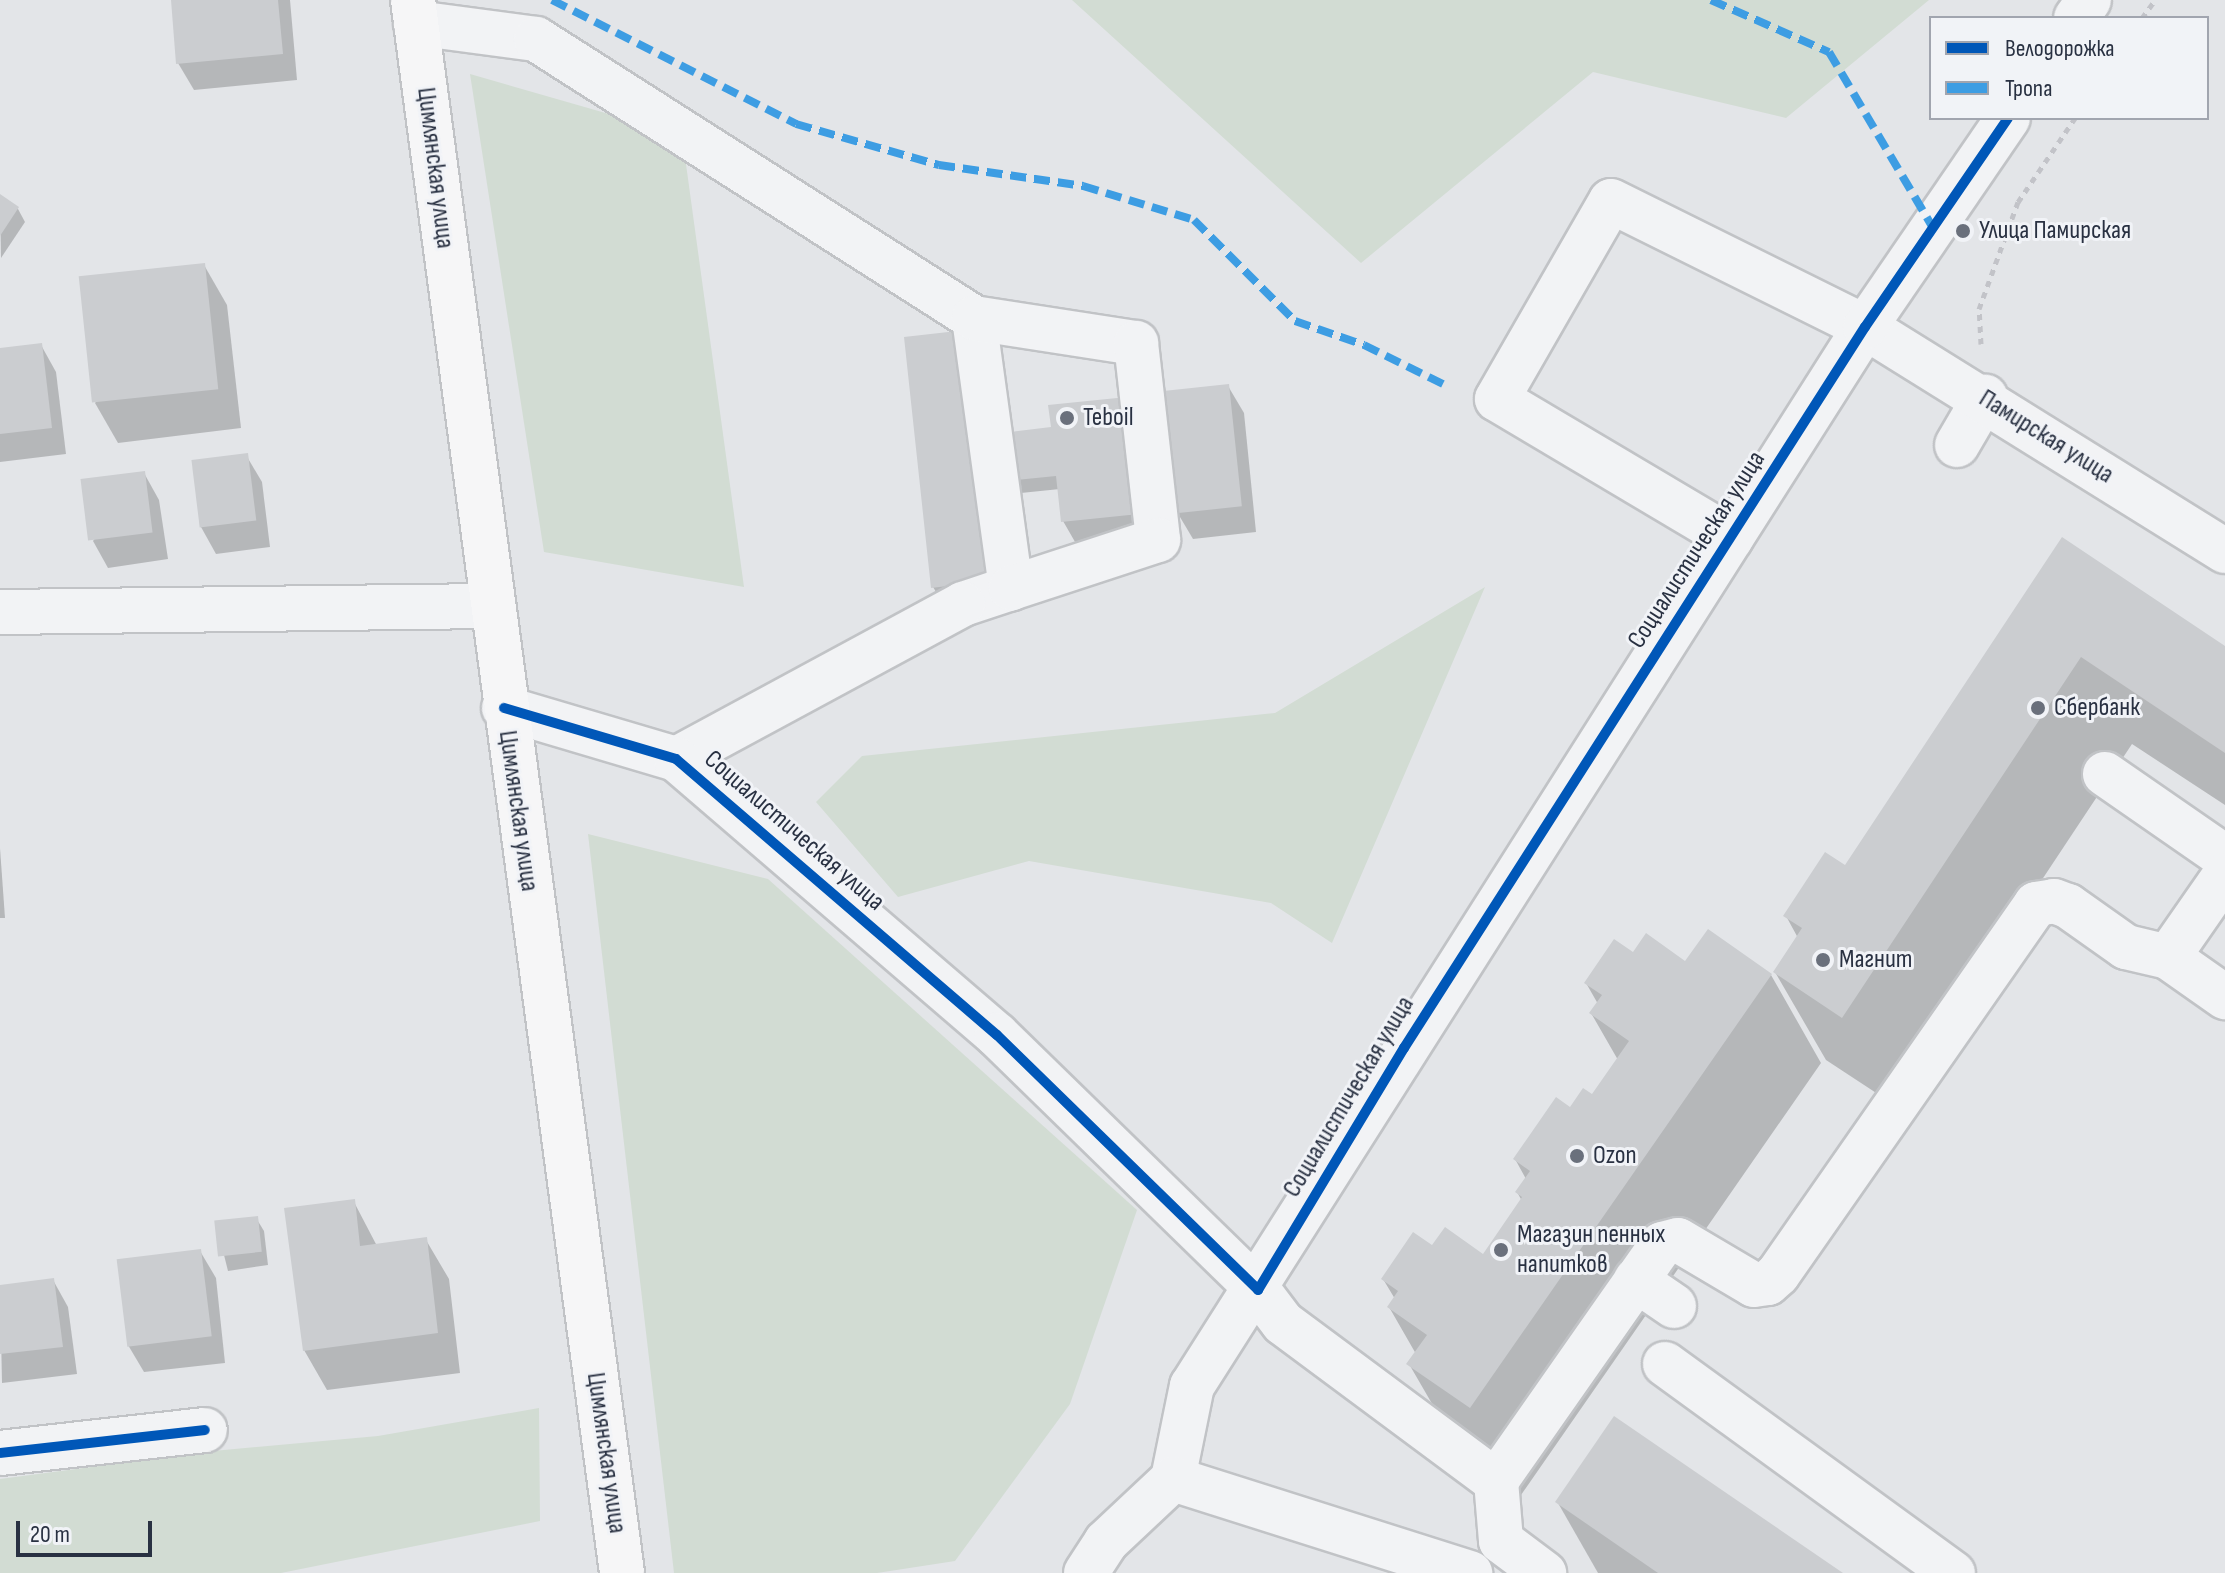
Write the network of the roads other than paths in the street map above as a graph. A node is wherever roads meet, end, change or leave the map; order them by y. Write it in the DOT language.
graph roads {
  1 [pos="414,11"];
  2 [pos="2007,120"];
  3 [pos="974,318"];
  4 [pos="1865,327"];
  5 [pos="1985,397"];
  6 [pos="1957,445"];
  7 [pos="1731,538"];
  8 [pos="2225,551"];
  9 [pos="1011,588"];
  10 [pos="491,606"];
  11 [pos="0,612"];
  12 [pos="504,708"];
  13 [pos="676,759"];
  14 [pos="2105,774"];
  15 [pos="2225,857"];
  16 [pos="2225,875"];
  17 [pos="2168,957"];
  18 [pos="2225,997"];
  19 [pos="1636,1280"];
  20 [pos="1258,1290"];
  21 [pos="1674,1306"];
  22 [pos="1665,1364"];
  23 [pos="205,1430"];
  24 [pos="0,1453"];
  25 [pos="1173,1479"];
  26 [pos="1496,1481"];
  27 [pos="1482,1562"];
  28 [pos="613,1572"];
  29 [pos="1086,1573"];
  30 [pos="1544,1573"];
  31 [pos="1953,1573"];
  1 -- 3 [label="street"];
  1 -- 10 [label="main road, Цимлянская улица"];
  2 -- 4 [label="street, Социалистическая улица"];
  3 -- 9 [label="street"];
  3 -- 9 [label="street"];
  4 -- 5 [label="street, Памирская улица"];
  4 -- 7 [label="street, Социалистическая улица"];
  4 -- 7 [label="street, Памирская улица"];
  5 -- 6 [label="street"];
  5 -- 8 [label="street, Памирская улица"];
  7 -- 20 [label="street, Социалистическая улица"];
  9 -- 13 [label="street"];
  10 -- 11 [label="street"];
  10 -- 12 [label="main road, Цимлянская улица"];
  12 -- 13 [label="street, Социалистическая улица"];
  12 -- 28 [label="main road, Цимлянская улица"];
  13 -- 20 [label="street, Социалистическая улица"];
  14 -- 15 [label="street"];
  16 -- 17 [label="street"];
  17 -- 18 [label="street"];
  17 -- 19 [label="street"];
  19 -- 21 [label="street"];
  19 -- 26 [label="street"];
  20 -- 25 [label="street"];
  20 -- 26 [label="street"];
  22 -- 31 [label="street"];
  23 -- 24 [label="street"];
  25 -- 27 [label="street"];
  25 -- 29 [label="street"];
  26 -- 27 [label="street"];
  27 -- 30 [label="street"];
}
